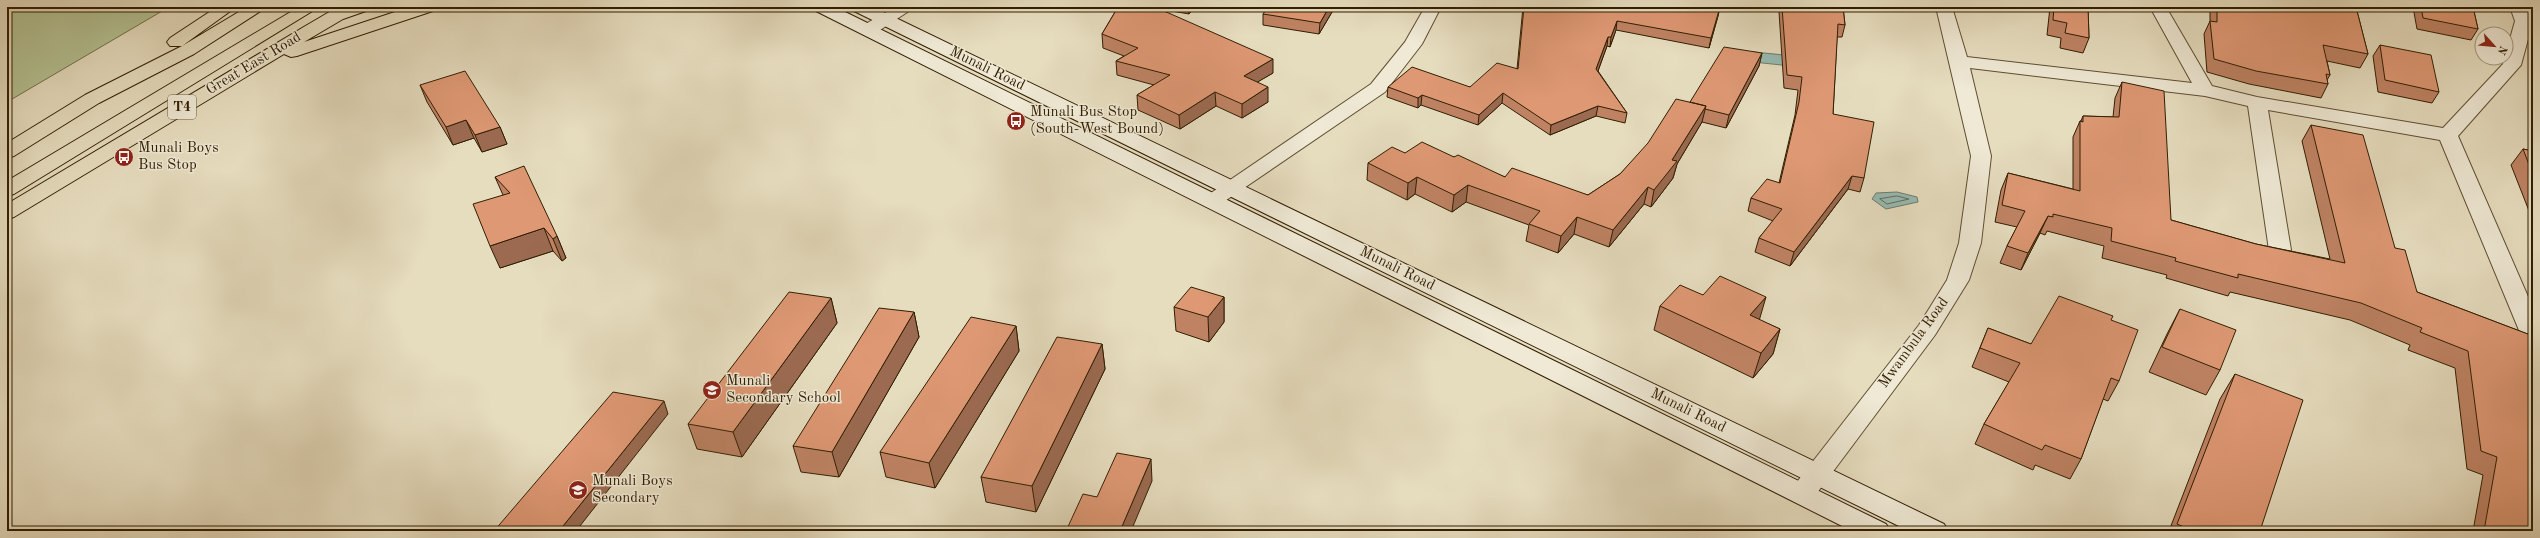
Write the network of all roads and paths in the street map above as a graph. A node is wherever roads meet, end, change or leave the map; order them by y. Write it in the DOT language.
graph roads {
  1 [pos="228,7"];
  2 [pos="311,7"];
  3 [pos="360,7"];
  4 [pos="426,7"];
  5 [pos="822,7"];
  6 [pos="860,7"];
  7 [pos="907,7"];
  8 [pos="1433,7"];
  9 [pos="1944,7"];
  10 [pos="2158,7"];
  11 [pos="2518,7"];
  12 [pos="278,13"];
  13 [pos="887,20"];
  14 [pos="868,30"];
  15 [pos="1959,61"];
  16 [pos="252,65"];
  17 [pos="2205,90"];
  18 [pos="92,99"];
  19 [pos="2257,103"];
  20 [pos="2448,136"];
  21 [pos="7,152"];
  22 [pos="7,173"];
  23 [pos="1229,188"];
  24 [pos="7,190"];
  25 [pos="1212,201"];
  26 [pos="7,213"];
  27 [pos="2280,250"];
  28 [pos="2533,335"];
  29 [pos="1816,473"];
  30 [pos="1802,494"];
  31 [pos="1876,531"];
  32 [pos="1934,531"];
  1 -- 18 [label="main road"];
  2 -- 12 [label="main road, Great East Road / T4"];
  3 -- 16 [label="main road, Great East Road / T4"];
  4 -- 16 [label="main road"];
  5 -- 14 [label="street, Munali Road"];
  6 -- 13 [label="street, Munali Road"];
  7 -- 13 [label="street"];
  8 -- 23 [label="street"];
  9 -- 15 [label="street, Mwambula Road"];
  10 -- 17 [label="street"];
  11 -- 20 [label="street"];
  12 -- 18 [label="main road, Great East Road / T4"];
  12 -- 22 [label="main road, Great East Road / T4"];
  12 -- 24 [label="main road, Great East Road / T4"];
  13 -- 14 [label="street"];
  13 -- 23 [label="street, Munali Road"];
  14 -- 25 [label="street, Munali Road"];
  15 -- 17 [label="street"];
  15 -- 29 [label="street, Mwambula Road"];
  16 -- 26 [label="main road, Great East Road / T4"];
  17 -- 19 [label="street"];
  18 -- 21 [label="main road, Great East Road / T4"];
  19 -- 20 [label="street"];
  19 -- 27 [label="street"];
  20 -- 28 [label="street"];
  23 -- 25 [label="street"];
  23 -- 29 [label="street, Munali Road"];
  25 -- 30 [label="street, Munali Road"];
  29 -- 30 [label="street, Mwambula Road"];
  29 -- 32 [label="street, Munali Road"];
  30 -- 31 [label="street, Munali Road"];
}
